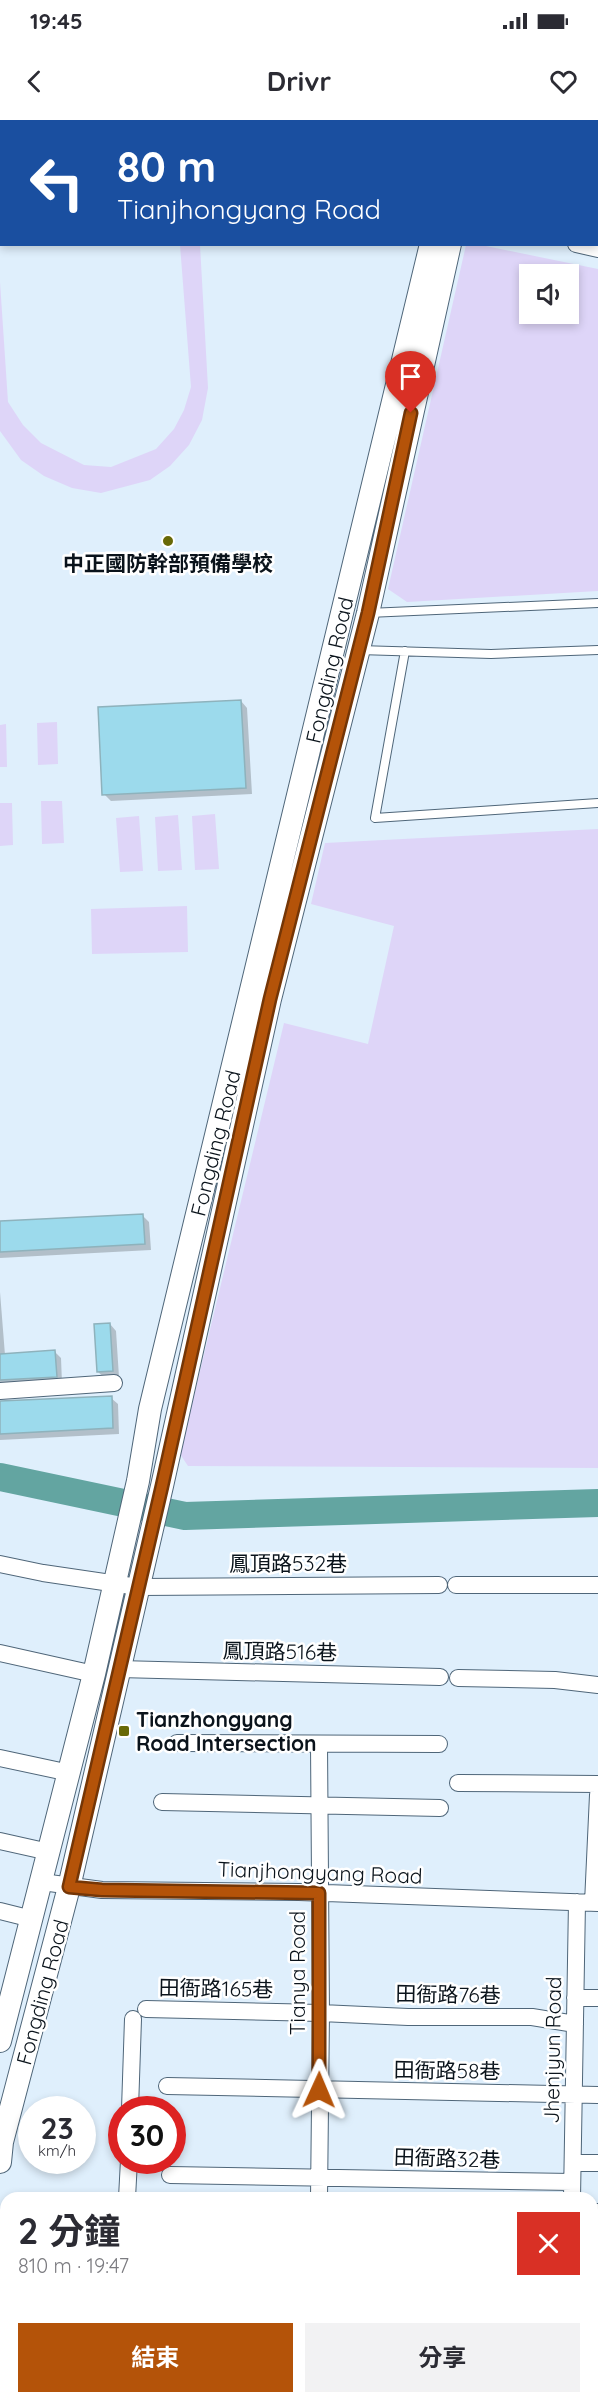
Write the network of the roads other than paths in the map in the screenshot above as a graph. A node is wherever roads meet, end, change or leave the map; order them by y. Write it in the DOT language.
graph roads {
  1 [pos="431,246"];
  2 [pos="450,246"];
  3 [pos="598,603"];
  4 [pos="368,613"];
  5 [pos="358,650"];
  6 [pos="598,650"];
  7 [pos="405,651"];
  8 [pos="598,803"];
  9 [pos="114,1383"];
  10 [pos="0,1391"];
  11 [pos="0,1564"];
  12 [pos="115,1583"];
  13 [pos="439,1585"];
  14 [pos="456,1585"];
  15 [pos="598,1585"];
  16 [pos="138,1587"];
  17 [pos="0,1653"];
  18 [pos="119,1669"];
  19 [pos="93,1674"];
  20 [pos="440,1677"];
  21 [pos="458,1677"];
  22 [pos="598,1684"];
  23 [pos="177,1743"];
  24 [pos="318,1744"];
  25 [pos="439,1744"];
  26 [pos="0,1758"];
  27 [pos="69,1773"];
  28 [pos="458,1783"];
  29 [pos="598,1784"];
  30 [pos="598,1795"];
  31 [pos="162,1802"];
  32 [pos="319,1805"];
  33 [pos="440,1808"];
  34 [pos="0,1841"];
  35 [pos="49,1852"];
  36 [pos="42,1882"];
  37 [pos="69,1887"];
  38 [pos="319,1893"];
  39 [pos="589,1903"];
  40 [pos="0,1911"];
  41 [pos="32,1919"];
  42 [pos="575,1998"];
  43 [pos="598,1998"];
  44 [pos="321,2013"];
  45 [pos="575,2024"];
  46 [pos="0,2041"];
  47 [pos="167,2086"];
  48 [pos="319,2090"];
  49 [pos="574,2095"];
  50 [pos="598,2095"];
  51 [pos="131,2096"];
  52 [pos="0,2162"];
  53 [pos="573,2163"];
  54 [pos="598,2163"];
  55 [pos="128,2174"];
  56 [pos="170,2175"];
  57 [pos="319,2176"];
  58 [pos="572,2190"];
  59 [pos="127,2192"];
  60 [pos="319,2192"];
  1 -- 12 [label="main road, Fongding Road"];
  2 -- 4 [label="main road, Fongding Road"];
  3 -- 4 [label="lane"];
  4 -- 5 [label="main road, Fongding Road"];
  5 -- 7 [label="lane"];
  5 -- 16 [label="main road, Fongding Road"];
  6 -- 7 [label="lane"];
  7 -- 8 [label="lane"];
  9 -- 10 [label="street"];
  11 -- 12 [label="street, 鳳頂路532巷"];
  12 -- 16 [label="street, 鳳頂路532巷"];
  12 -- 19 [label="main road, Fongding Road"];
  13 -- 16 [label="street, 鳳頂路532巷"];
  14 -- 15 [label="street"];
  16 -- 18 [label="main road, Fongding Road"];
  17 -- 19 [label="street"];
  18 -- 20 [label="street, 鳳頂路516巷"];
  18 -- 37 [label="main road, Fongding Road"];
  19 -- 27 [label="main road, Fongding Road"];
  21 -- 22 [label="street"];
  23 -- 24 [label="street"];
  24 -- 25 [label="street"];
  24 -- 32 [label="street, Tianya Road"];
  26 -- 27 [label="street"];
  27 -- 35 [label="main road, Fongding Road"];
  28 -- 29 [label="street"];
  30 -- 39 [label="street, Jhenjyun Road"];
  31 -- 32 [label="street"];
  32 -- 33 [label="street"];
  32 -- 38 [label="street, Tianya Road"];
  34 -- 35 [label="street"];
  35 -- 36 [label="main road, Fongding Road"];
  36 -- 37 [label="street, Tianjhongyang Road"];
  36 -- 41 [label="main road, Fongding Road"];
  37 -- 38 [label="street, Tianjhongyang Road"];
  37 -- 52 [label="main road, Fongding Road"];
  38 -- 39 [label="street, Tianjhongyang Road"];
  38 -- 44 [label="street, Tianya Road"];
  39 -- 42 [label="street, Jhenjyun Road"];
  40 -- 41 [label="street"];
  41 -- 46 [label="main road, Fongding Road"];
  42 -- 43 [label="street"];
  42 -- 45 [label="street, Jhenjyun Road"];
  44 -- 45 [label="street, 田衙路76巷"];
  44 -- 48 [label="street, Tianya Road"];
  44 -- 51 [label="street, 田衙路165巷"];
  45 -- 49 [label="street, Jhenjyun Road"];
  47 -- 48 [label="street, 田衙路58巷"];
  48 -- 49 [label="street, 田衙路58巷"];
  48 -- 57 [label="street, Tianya Road"];
  49 -- 50 [label="street, 田衙路58巷"];
  49 -- 53 [label="street, Jhenjyun Road"];
  53 -- 54 [label="street"];
  53 -- 58 [label="street, Jhenjyun Road"];
  55 -- 59 [label="street"];
  56 -- 57 [label="street, 田衙路32巷"];
  57 -- 58 [label="street, 田衙路32巷"];
  57 -- 60 [label="street, Tianya Road"];
}
